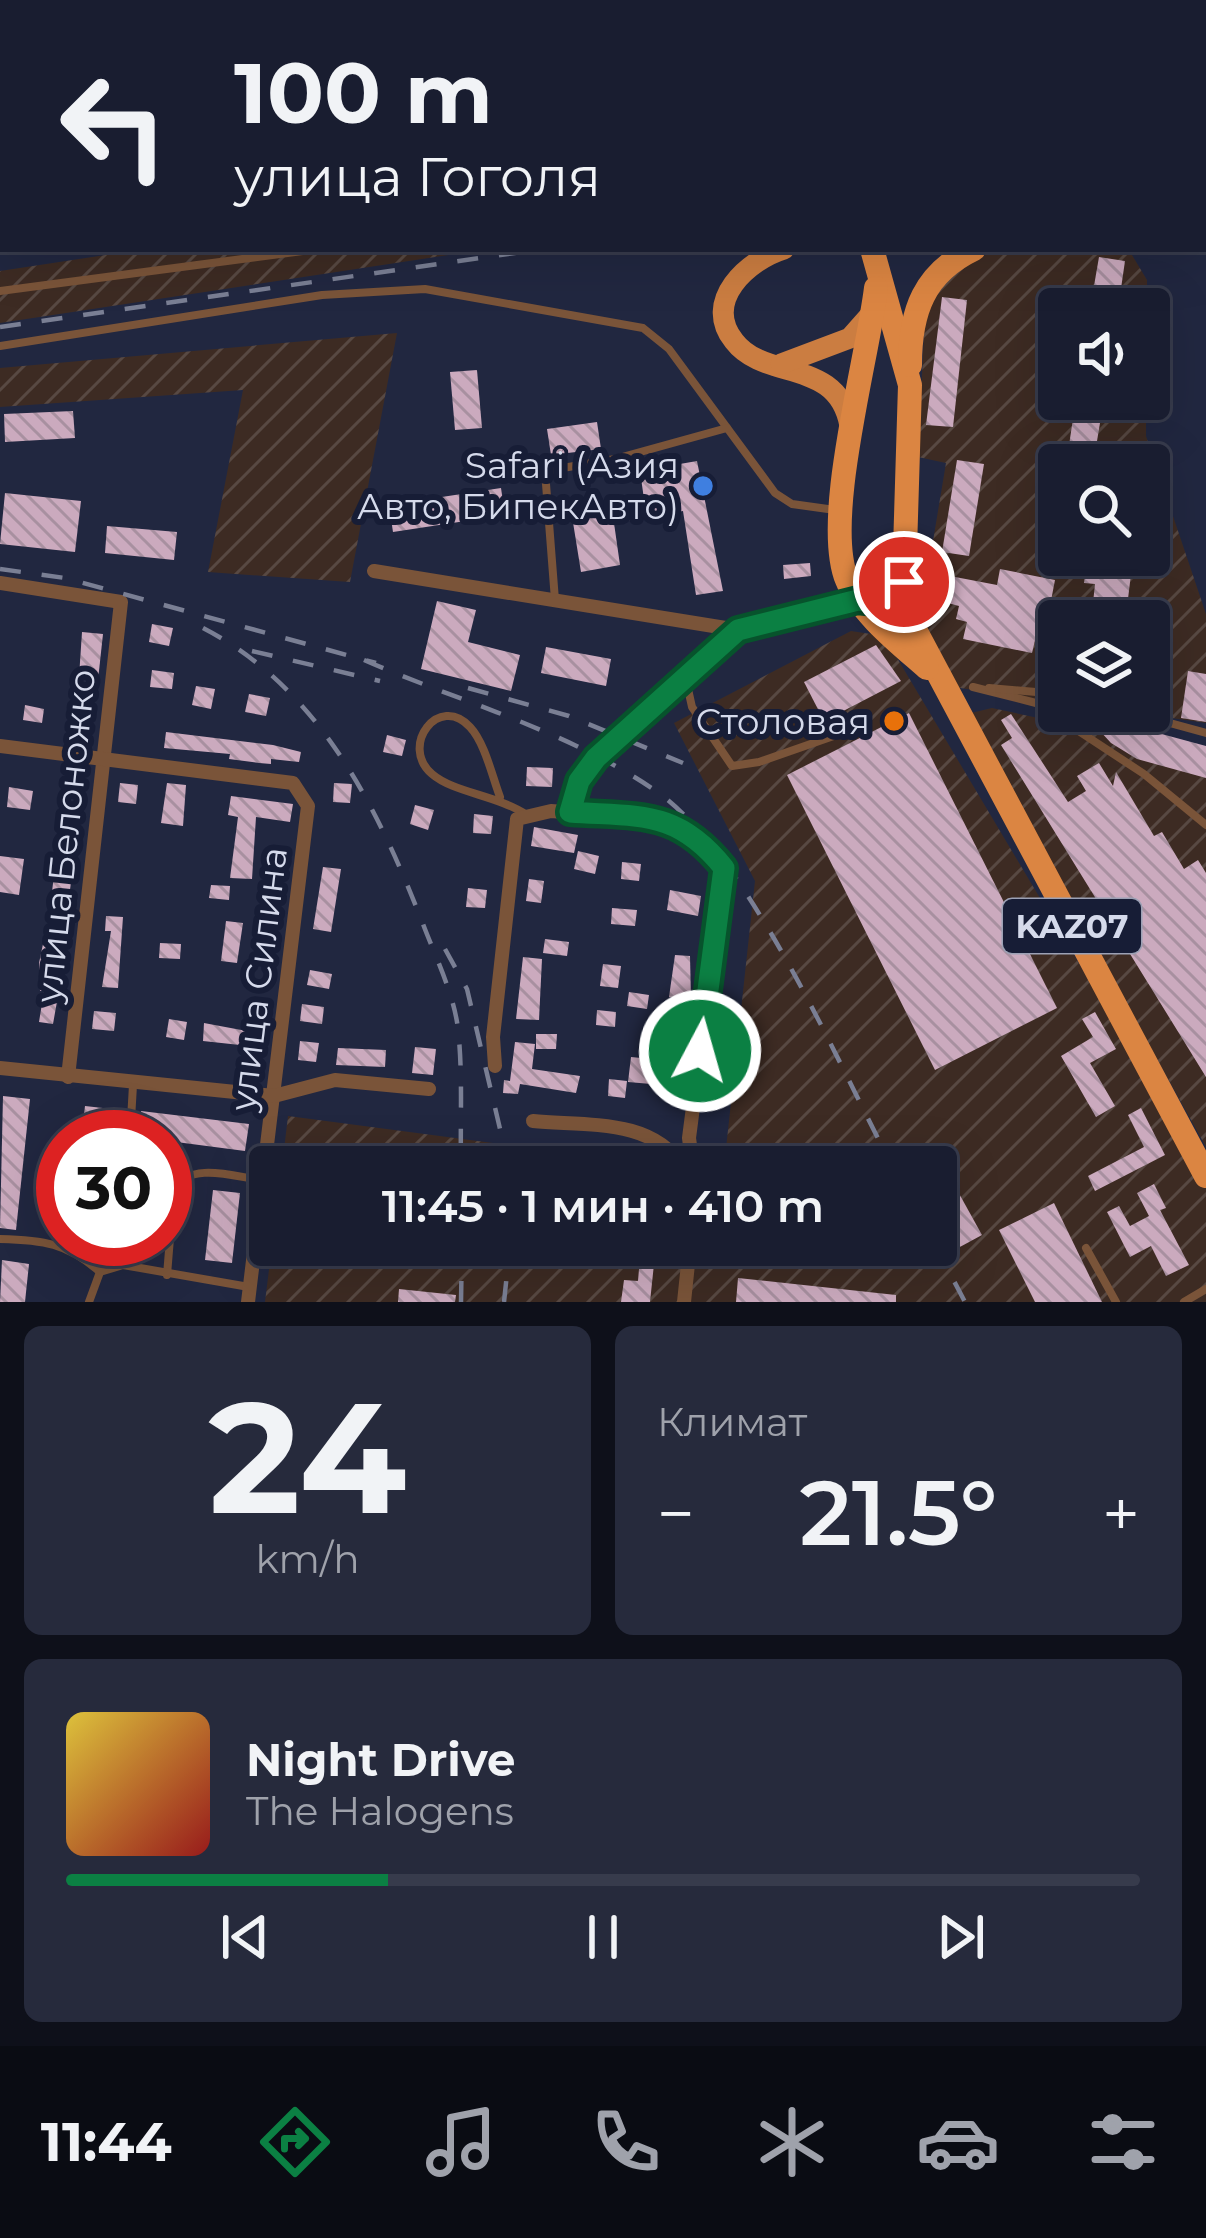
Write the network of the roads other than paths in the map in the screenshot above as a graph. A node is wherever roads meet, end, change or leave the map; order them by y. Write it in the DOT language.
graph roads {
  1 [pos="295,252"];
  2 [pos="778,252"];
  3 [pos="968,252"];
  4 [pos="874,259"];
  5 [pos="0,290"];
  6 [pos="874,311"];
  7 [pos="0,346"];
  8 [pos="781,364"];
  9 [pos="859,382"];
  10 [pos="910,385"];
  11 [pos="727,428"];
  12 [pos="852,439"];
  13 [pos="843,511"];
  14 [pos="374,571"];
  15 [pos="904,582"];
  16 [pos="0,583"];
  17 [pos="858,600"];
  18 [pos="555,601"];
  19 [pos="738,630"];
  20 [pos="686,678"];
  21 [pos="941,681"];
  22 [pos="973,687"];
  23 [pos="1038,692"];
  24 [pos="1170,723"];
  25 [pos="868,724"];
  26 [pos="1206,733"];
  27 [pos="0,746"];
  28 [pos="105,757"];
  29 [pos="500,796"];
  30 [pos="570,812"];
  31 [pos="527,814"];
  32 [pos="1206,825"];
  33 [pos="495,1066"];
  34 [pos="0,1068"];
  35 [pos="68,1077"];
  36 [pos="133,1085"];
  37 [pos="429,1089"];
  38 [pos="274,1096"];
  39 [pos="132,1110"];
  40 [pos="533,1121"];
  41 [pos="268,1146"];
  42 [pos="665,1146"];
  43 [pos="690,1146"];
  44 [pos="192,1174"];
  45 [pos="1206,1176"];
  46 [pos="249,1179"];
  47 [pos="0,1239"];
  48 [pos="1086,1248"];
  49 [pos="120,1266"];
  50 [pos="127,1266"];
  51 [pos="168,1266"];
  52 [pos="688,1266"];
  53 [pos="100,1273"];
  54 [pos="167,1275"];
  55 [pos="1206,1289"];
  56 [pos="249,1295"];
  57 [pos="89,1302"];
  58 [pos="684,1302"];
  59 [pos="1116,1302"];
  60 [pos="1184,1302"];
  1 -- 5 [label="lane"];
  2 -- 8 [label="main road"];
  3 -- 10 [label="highway"];
  4 -- 6 [label="highway"];
  4 -- 10 [label="highway, KAZ07"];
  6 -- 8 [label="main road"];
  6 -- 9 [label="highway"];
  7 -- 11 [label="lane"];
  8 -- 12 [label="main road"];
  9 -- 10 [label="highway"];
  9 -- 12 [label="highway"];
  10 -- 15 [label="highway, KAZ07"];
  11 -- 13 [label="lane"];
  11 -- 18 [label="lane"];
  12 -- 13 [label="highway"];
  13 -- 17 [label="highway"];
  14 -- 18 [label="street"];
  15 -- 17 [label="highway"];
  15 -- 21 [label="highway, KAZ07"];
  16 -- 28 [label="street, улица Белоножко"];
  17 -- 19 [label="street"];
  17 -- 21 [label="highway, KAZ07"];
  18 -- 19 [label="street"];
  19 -- 20 [label="lane"];
  20 -- 25 [label="lane"];
  20 -- 30 [label="lane"];
  21 -- 22 [label="lane"];
  21 -- 45 [label="highway, KAZ07"];
  22 -- 23 [label="lane"];
  22 -- 32 [label="lane"];
  24 -- 26 [label="lane"];
  27 -- 28 [label="street"];
  28 -- 35 [label="street, улица Белоножко"];
  28 -- 38 [label="street, улица Силина"];
  29 -- 29 [label="lane"];
  29 -- 31 [label="lane"];
  30 -- 31 [label="street"];
  30 -- 43 [label="street"];
  31 -- 33 [label="street"];
  34 -- 35 [label="street"];
  35 -- 36 [label="street"];
  36 -- 38 [label="street"];
  36 -- 39 [label="lane"];
  37 -- 38 [label="street"];
  38 -- 41 [label="street, улица Силина"];
  40 -- 42 [label="street"];
  44 -- 46 [label="lane"];
  47 -- 53 [label="lane"];
  48 -- 59 [label="lane"];
  49 -- 53 [label="lane"];
  50 -- 54 [label="lane"];
  51 -- 54 [label="lane"];
  52 -- 58 [label="street"];
  53 -- 57 [label="lane"];
  54 -- 56 [label="lane"];
  55 -- 60 [label="lane"];
}
